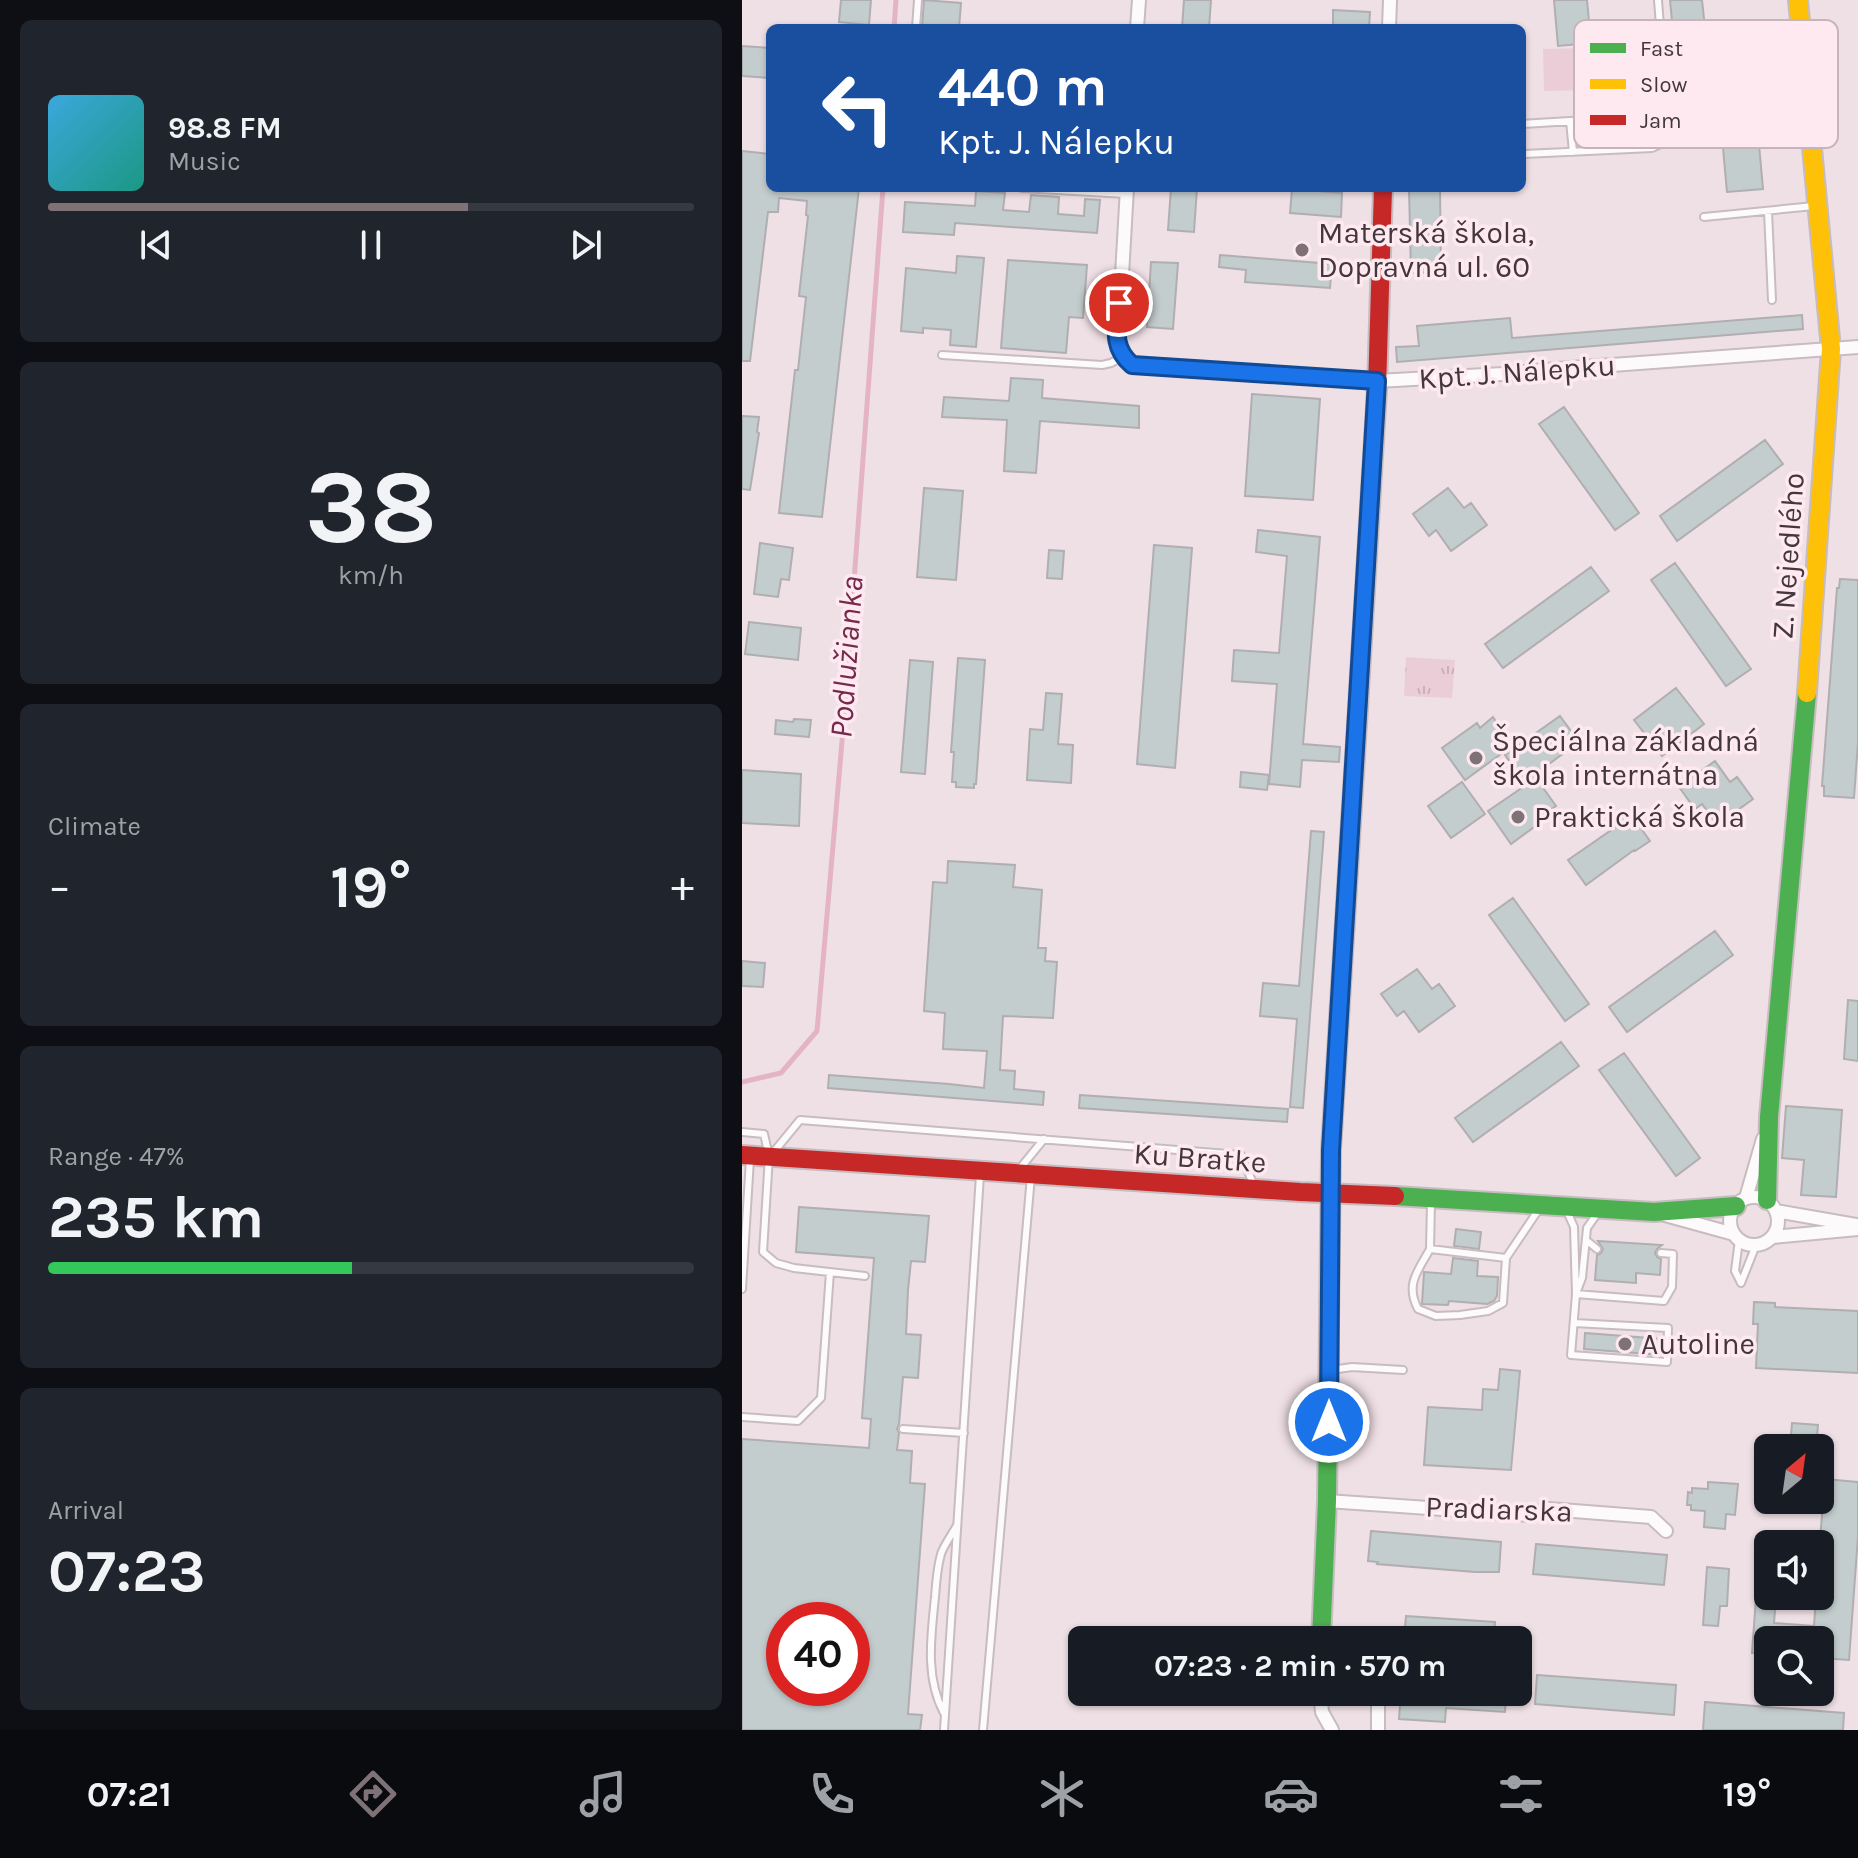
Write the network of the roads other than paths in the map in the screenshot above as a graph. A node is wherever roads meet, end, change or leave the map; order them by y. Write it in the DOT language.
graph roads {
  1 [pos="918,0"];
  2 [pos="1139,0"];
  3 [pos="1390,0"];
  4 [pos="1658,0"];
  5 [pos="1798,0"];
  6 [pos="1660,20"];
  7 [pos="1799,20"];
  8 [pos="916,24"];
  9 [pos="1137,24"];
  10 [pos="1389,24"];
  11 [pos="1570,121"];
  12 [pos="1574,121"];
  13 [pos="1526,124"];
  14 [pos="1652,148"];
  15 [pos="1812,148"];
  16 [pos="1573,152"];
  17 [pos="1526,154"];
  18 [pos="1127,192"];
  19 [pos="1383,192"];
  20 [pos="1818,206"];
  21 [pos="1768,211"];
  22 [pos="1704,217"];
  23 [pos="1772,300"];
  24 [pos="1858,347"];
  25 [pos="1831,349"];
  26 [pos="942,355"];
  27 [pos="1122,357"];
  28 [pos="1377,381"];
  29 [pos="1769,1117"];
  30 [pos="742,1132"];
  31 [pos="1044,1139"];
  32 [pos="754,1155"];
  33 [pos="980,1172"];
  34 [pos="1022,1175"];
  35 [pos="1252,1189"];
  36 [pos="1330,1194"];
  37 [pos="1431,1197"];
  38 [pos="1741,1202"];
  39 [pos="1543,1204"];
  40 [pos="1565,1205"];
  41 [pos="1772,1206"];
  42 [pos="1601,1208"];
  43 [pos="1654,1212"];
  44 [pos="1858,1227"];
  45 [pos="1737,1237"];
  46 [pos="1773,1237"];
  47 [pos="1586,1240"];
  48 [pos="1756,1245"];
  49 [pos="1430,1249"];
  50 [pos="1597,1249"];
  51 [pos="1661,1253"];
  52 [pos="1506,1258"];
  53 [pos="830,1272"];
  54 [pos="865,1276"];
  55 [pos="742,1289"];
  56 [pos="1576,1294"];
  57 [pos="1574,1323"];
  58 [pos="1403,1370"];
  59 [pos="1329,1371"];
  60 [pos="742,1417"];
  61 [pos="903,1429"];
  62 [pos="964,1433"];
  63 [pos="1327,1501"];
  64 [pos="958,1524"];
  65 [pos="1666,1531"];
  66 [pos="1325,1626"];
  67 [pos="1321,1706"];
  68 [pos="1378,1706"];
  69 [pos="945,1715"];
  70 [pos="944,1730"];
  71 [pos="983,1730"];
  72 [pos="1332,1730"];
  73 [pos="1378,1730"];
  1 -- 8 [label="lane"];
  2 -- 9 [label="street"];
  3 -- 10 [label="street"];
  4 -- 6 [label="lane"];
  5 -- 7 [label="street, Z. Nejedlého"];
  11 -- 12 [label="lane"];
  11 -- 13 [label="lane"];
  11 -- 16 [label="lane"];
  14 -- 16 [label="lane"];
  15 -- 20 [label="street, Z. Nejedlého"];
  16 -- 17 [label="lane"];
  18 -- 27 [label="street"];
  19 -- 28 [label="street"];
  20 -- 21 [label="lane"];
  20 -- 25 [label="street, Z. Nejedlého"];
  21 -- 22 [label="lane"];
  21 -- 23 [label="lane"];
  24 -- 25 [label="street, Kpt. J. Nálepku"];
  25 -- 28 [label="street, Kpt. J. Nálepku"];
  25 -- 29 [label="street, Z. Nejedlého"];
  26 -- 27 [label="lane, Kpt. J. Nálepku"];
  27 -- 28 [label="street, Kpt. J. Nálepku"];
  28 -- 36 [label="street"];
  29 -- 38 [label="street, Z. Nejedlého"];
  29 -- 41 [label="street, Z. Nejedlého"];
  30 -- 32 [label="lane"];
  31 -- 32 [label="lane"];
  31 -- 34 [label="lane"];
  31 -- 35 [label="lane"];
  32 -- 33 [label="street, Ku Bratke"];
  32 -- 53 [label="lane"];
  32 -- 55 [label="lane"];
  33 -- 34 [label="street, Ku Bratke"];
  33 -- 62 [label="lane"];
  34 -- 35 [label="street, Ku Bratke"];
  34 -- 71 [label="lane"];
  35 -- 36 [label="street, Ku Bratke"];
  36 -- 37 [label="street, Ku Bratke"];
  36 -- 59 [label="street"];
  37 -- 39 [label="street, Ku Bratke"];
  37 -- 49 [label="lane"];
  38 -- 41 [label="street"];
  38 -- 43 [label="street, Ku Bratke"];
  38 -- 45 [label="street"];
  39 -- 40 [label="street, Ku Bratke"];
  39 -- 52 [label="lane"];
  40 -- 42 [label="street, Ku Bratke"];
  40 -- 56 [label="lane"];
  41 -- 44 [label="street"];
  41 -- 46 [label="street"];
  42 -- 43 [label="street, Ku Bratke"];
  42 -- 47 [label="lane"];
  43 -- 45 [label="street, Ku Bratke"];
  44 -- 46 [label="street"];
  45 -- 48 [label="street"];
  45 -- 48 [label="lane"];
  46 -- 48 [label="street"];
  47 -- 50 [label="lane"];
  47 -- 56 [label="lane"];
  49 -- 52 [label="lane"];
  49 -- 52 [label="lane"];
  51 -- 56 [label="lane"];
  53 -- 54 [label="lane"];
  53 -- 60 [label="lane"];
  56 -- 57 [label="lane"];
  57 -- 57 [label="lane"];
  58 -- 59 [label="lane"];
  59 -- 63 [label="street"];
  61 -- 62 [label="lane"];
  62 -- 64 [label="lane"];
  63 -- 65 [label="street, Pradiarska"];
  63 -- 66 [label="street"];
  64 -- 69 [label="lane"];
  64 -- 69 [label="lane"];
  67 -- 72 [label="street"];
  68 -- 73 [label="street"];
  69 -- 70 [label="lane"];
}
